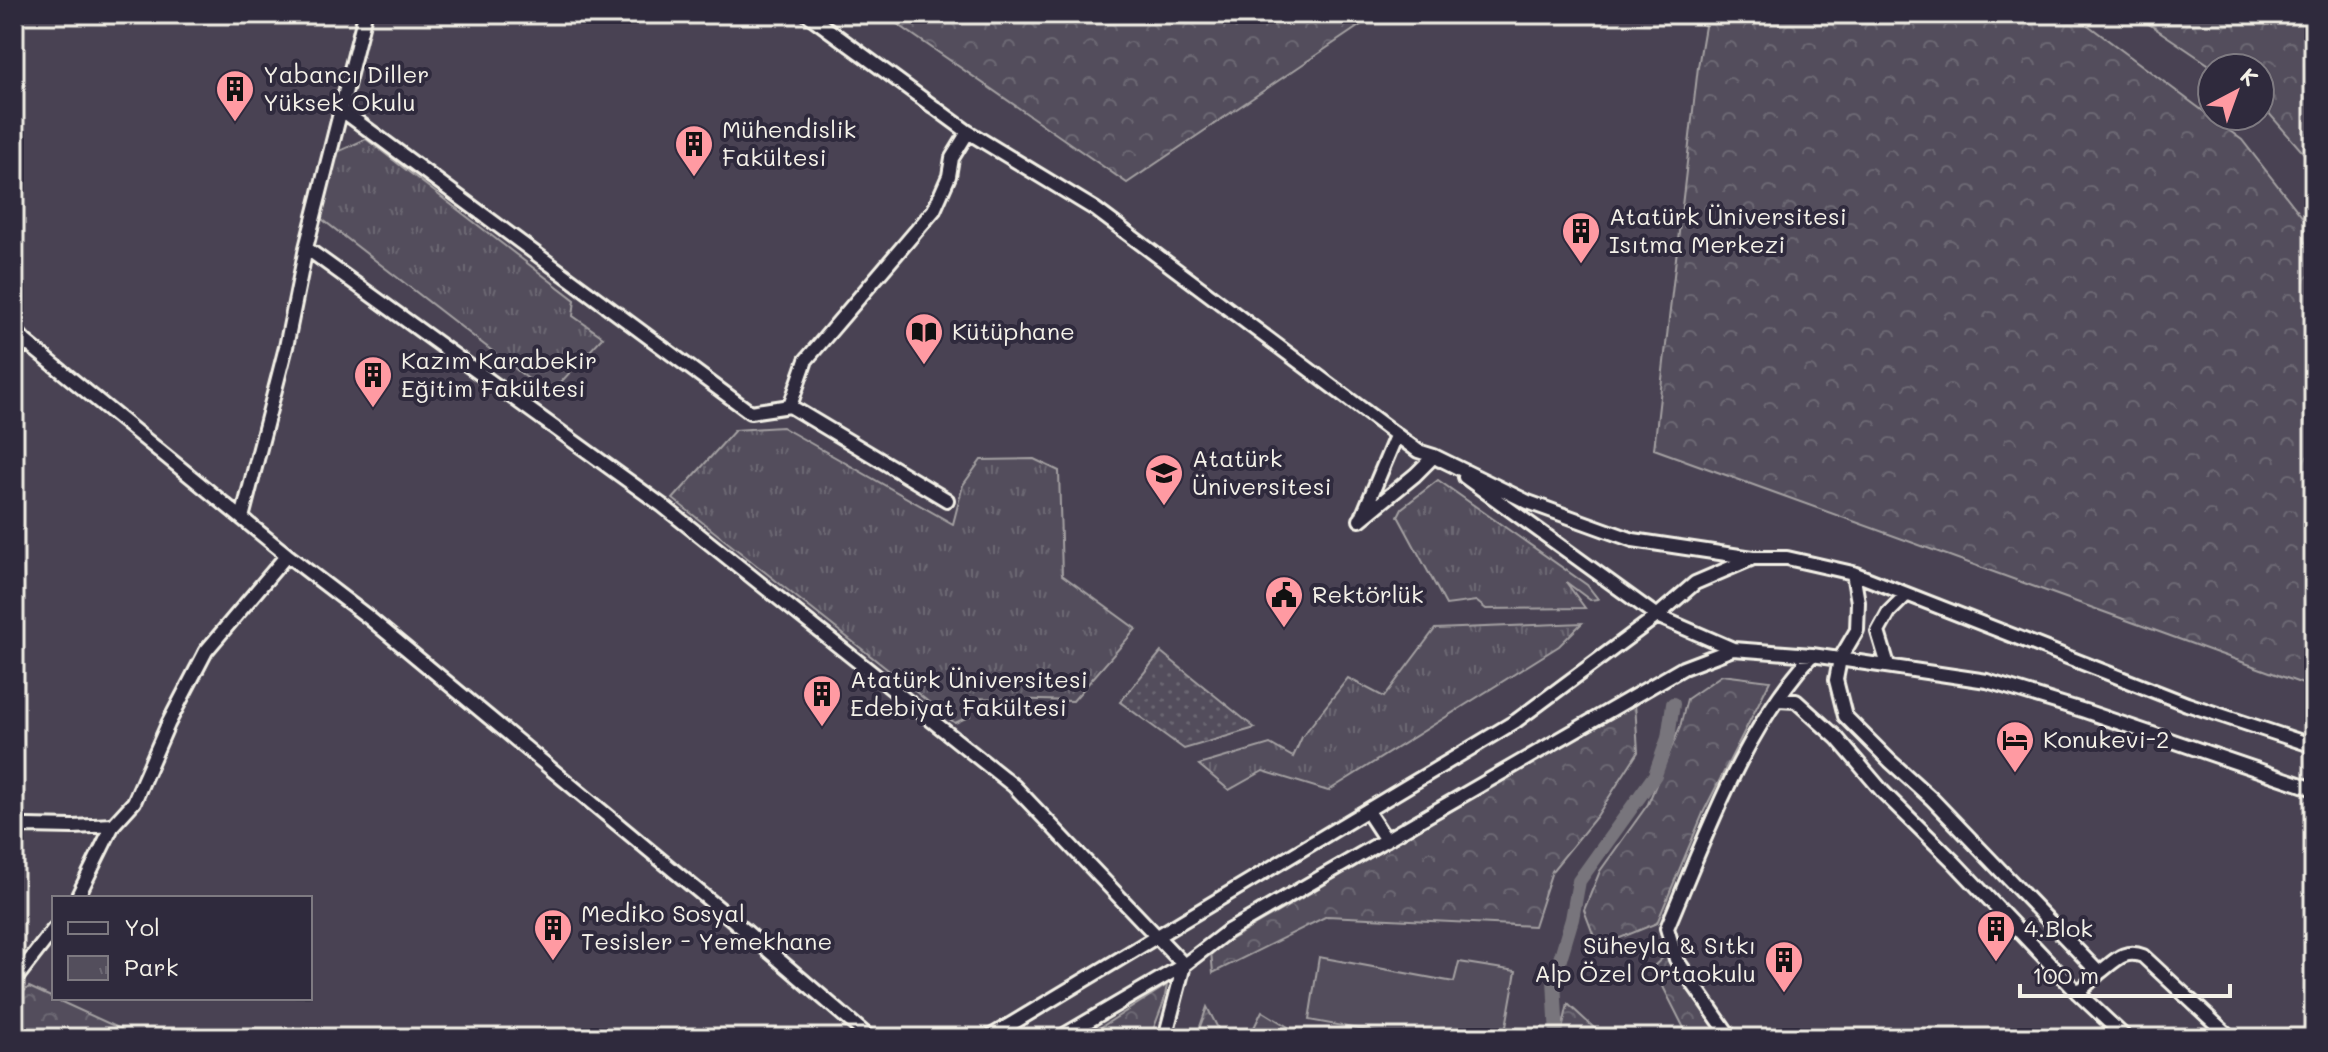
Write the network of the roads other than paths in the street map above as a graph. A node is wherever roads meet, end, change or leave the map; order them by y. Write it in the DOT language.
graph roads {
  1 [pos="365,14"];
  2 [pos="807,14"];
  3 [pos="339,108"];
  4 [pos="968,132"];
  5 [pos="306,248"];
  6 [pos="14,329"];
  7 [pos="26,342"];
  8 [pos="14,354"];
  9 [pos="790,406"];
  10 [pos="1396,436"];
  11 [pos="1434,456"];
  12 [pos="947,500"];
  13 [pos="242,518"];
  14 [pos="287,555"];
  15 [pos="1753,558"];
  16 [pos="1853,573"];
  17 [pos="1906,595"];
  18 [pos="1657,616"];
  19 [pos="1733,649"];
  20 [pos="1812,655"];
  21 [pos="1840,659"];
  22 [pos="1888,665"];
  23 [pos="1779,700"];
  24 [pos="2314,746"];
  25 [pos="2314,789"];
  26 [pos="1367,811"];
  27 [pos="113,825"];
  28 [pos="14,829"];
  29 [pos="1386,840"];
  30 [pos="78,896"];
  31 [pos="52,932"];
  32 [pos="1159,937"];
  33 [pos="1184,965"];
  34 [pos="2099,973"];
  35 [pos="14,981"];
  36 [pos="2078,993"];
  37 [pos="870,1038"];
  38 [pos="988,1038"];
  39 [pos="1059,1038"];
  40 [pos="1165,1038"];
  41 [pos="1731,1038"];
  42 [pos="2126,1038"];
  43 [pos="2231,1038"];
  1 -- 3 [label="street"];
  2 -- 4 [label="street"];
  3 -- 5 [label="street"];
  3 -- 9 [label="street"];
  4 -- 9 [label="street"];
  4 -- 10 [label="street"];
  5 -- 13 [label="street"];
  5 -- 32 [label="street"];
  6 -- 7 [label="street"];
  7 -- 8 [label="street"];
  7 -- 13 [label="street"];
  9 -- 12 [label="street"];
  10 -- 11 [label="street"];
  10 -- 11 [label="street"];
  11 -- 15 [label="street"];
  11 -- 18 [label="street"];
  13 -- 14 [label="street"];
  14 -- 27 [label="street"];
  14 -- 37 [label="street"];
  15 -- 16 [label="street"];
  15 -- 18 [label="street"];
  16 -- 17 [label="street"];
  16 -- 21 [label="street"];
  17 -- 22 [label="street"];
  17 -- 24 [label="street"];
  18 -- 19 [label="street"];
  18 -- 26 [label="street"];
  19 -- 20 [label="street"];
  19 -- 29 [label="street"];
  20 -- 21 [label="street"];
  20 -- 23 [label="street"];
  21 -- 22 [label="street"];
  21 -- 34 [label="street"];
  22 -- 25 [label="street"];
  23 -- 36 [label="street"];
  23 -- 41 [label="street"];
  26 -- 29 [label="street"];
  26 -- 32 [label="street"];
  27 -- 28 [label="street"];
  27 -- 30 [label="street"];
  29 -- 33 [label="street"];
  31 -- 35 [label="street"];
  32 -- 33 [label="street"];
  32 -- 38 [label="street"];
  33 -- 39 [label="street"];
  33 -- 40 [label="street"];
  34 -- 36 [label="street"];
  34 -- 43 [label="street"];
  36 -- 42 [label="street"];
}
